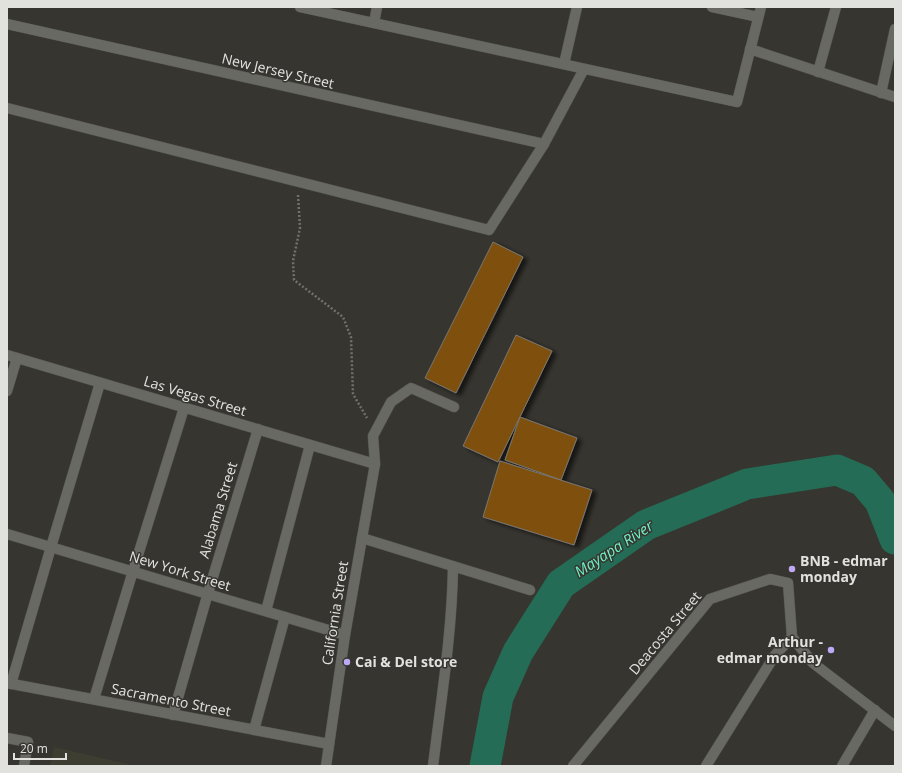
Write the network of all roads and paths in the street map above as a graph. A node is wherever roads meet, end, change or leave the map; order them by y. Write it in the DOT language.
graph roads {
  1 [pos="300,7"];
  2 [pos="377,7"];
  3 [pos="577,7"];
  4 [pos="712,7"];
  5 [pos="836,7"];
  6 [pos="760,12"];
  7 [pos="374,23"];
  8 [pos="7,24"];
  9 [pos="895,29"];
  10 [pos="750,49"];
  11 [pos="564,64"];
  12 [pos="584,69"];
  13 [pos="818,72"];
  14 [pos="881,93"];
  15 [pos="895,97"];
  16 [pos="7,108"];
  17 [pos="544,144"];
  18 [pos="297,181"];
  19 [pos="7,355"];
  20 [pos="17,358"];
  21 [pos="100,383"];
  22 [pos="7,391"];
  23 [pos="454,406"];
  24 [pos="184,408"];
  25 [pos="258,430"];
  26 [pos="372,436"];
  27 [pos="310,445"];
  28 [pos="375,464"];
  29 [pos="7,534"];
  30 [pos="362,538"];
  31 [pos="51,547"];
  32 [pos="453,567"];
  33 [pos="133,571"];
  34 [pos="530,590"];
  35 [pos="208,593"];
  36 [pos="266,611"];
  37 [pos="285,617"];
  38 [pos="345,635"];
  39 [pos="792,637"];
  40 [pos="9,683"];
  41 [pos="94,699"];
  42 [pos="875,710"];
  43 [pos="173,714"];
  44 [pos="895,726"];
  45 [pos="254,730"];
  46 [pos="7,738"];
  47 [pos="329,744"];
  48 [pos="24,766"];
  49 [pos="326,766"];
  50 [pos="433,766"];
  51 [pos="573,766"];
  52 [pos="706,766"];
  53 [pos="842,766"];
  1 -- 7 [label="street"];
  2 -- 7 [label="street"];
  3 -- 11 [label="street"];
  4 -- 6 [label="street"];
  5 -- 13 [label="street"];
  6 -- 10 [label="street"];
  7 -- 11 [label="street"];
  8 -- 17 [label="street, New Jersey Street"];
  9 -- 14 [label="street"];
  10 -- 12 [label="street"];
  10 -- 13 [label="street"];
  11 -- 12 [label="street"];
  12 -- 17 [label="street"];
  13 -- 14 [label="street"];
  14 -- 15 [label="street"];
  16 -- 18 [label="street"];
  17 -- 18 [label="street"];
  18 -- 26 [label="path"];
  19 -- 20 [label="street, Las Vegas Street"];
  20 -- 21 [label="street, Las Vegas Street"];
  20 -- 22 [label="street"];
  21 -- 24 [label="street, Las Vegas Street"];
  21 -- 31 [label="street"];
  23 -- 26 [label="street"];
  24 -- 25 [label="street, Las Vegas Street"];
  24 -- 33 [label="street"];
  25 -- 27 [label="street, Las Vegas Street"];
  25 -- 35 [label="street, Alabama Street"];
  26 -- 28 [label="street, California Street"];
  27 -- 28 [label="street, Las Vegas Street"];
  27 -- 36 [label="street"];
  28 -- 30 [label="street, California Street"];
  29 -- 31 [label="street, New York Street"];
  30 -- 32 [label="street"];
  30 -- 38 [label="street, California Street"];
  31 -- 33 [label="street, New York Street"];
  31 -- 40 [label="street"];
  32 -- 34 [label="street"];
  32 -- 50 [label="street"];
  33 -- 35 [label="street, New York Street"];
  33 -- 41 [label="street"];
  35 -- 36 [label="street, New York Street"];
  35 -- 43 [label="street, Alabama Street"];
  36 -- 37 [label="street, New York Street"];
  37 -- 38 [label="street, New York Street"];
  37 -- 45 [label="street"];
  38 -- 47 [label="street, California Street"];
  39 -- 42 [label="street"];
  39 -- 51 [label="street, Deacosta Street"];
  39 -- 52 [label="street"];
  40 -- 41 [label="street, Sacramento Street"];
  41 -- 43 [label="street, Sacramento Street"];
  42 -- 44 [label="street"];
  42 -- 53 [label="street"];
  43 -- 45 [label="street, Sacramento Street"];
  45 -- 47 [label="street, Sacramento Street"];
  46 -- 48 [label="street"];
  47 -- 49 [label="street, California Street"];
}
